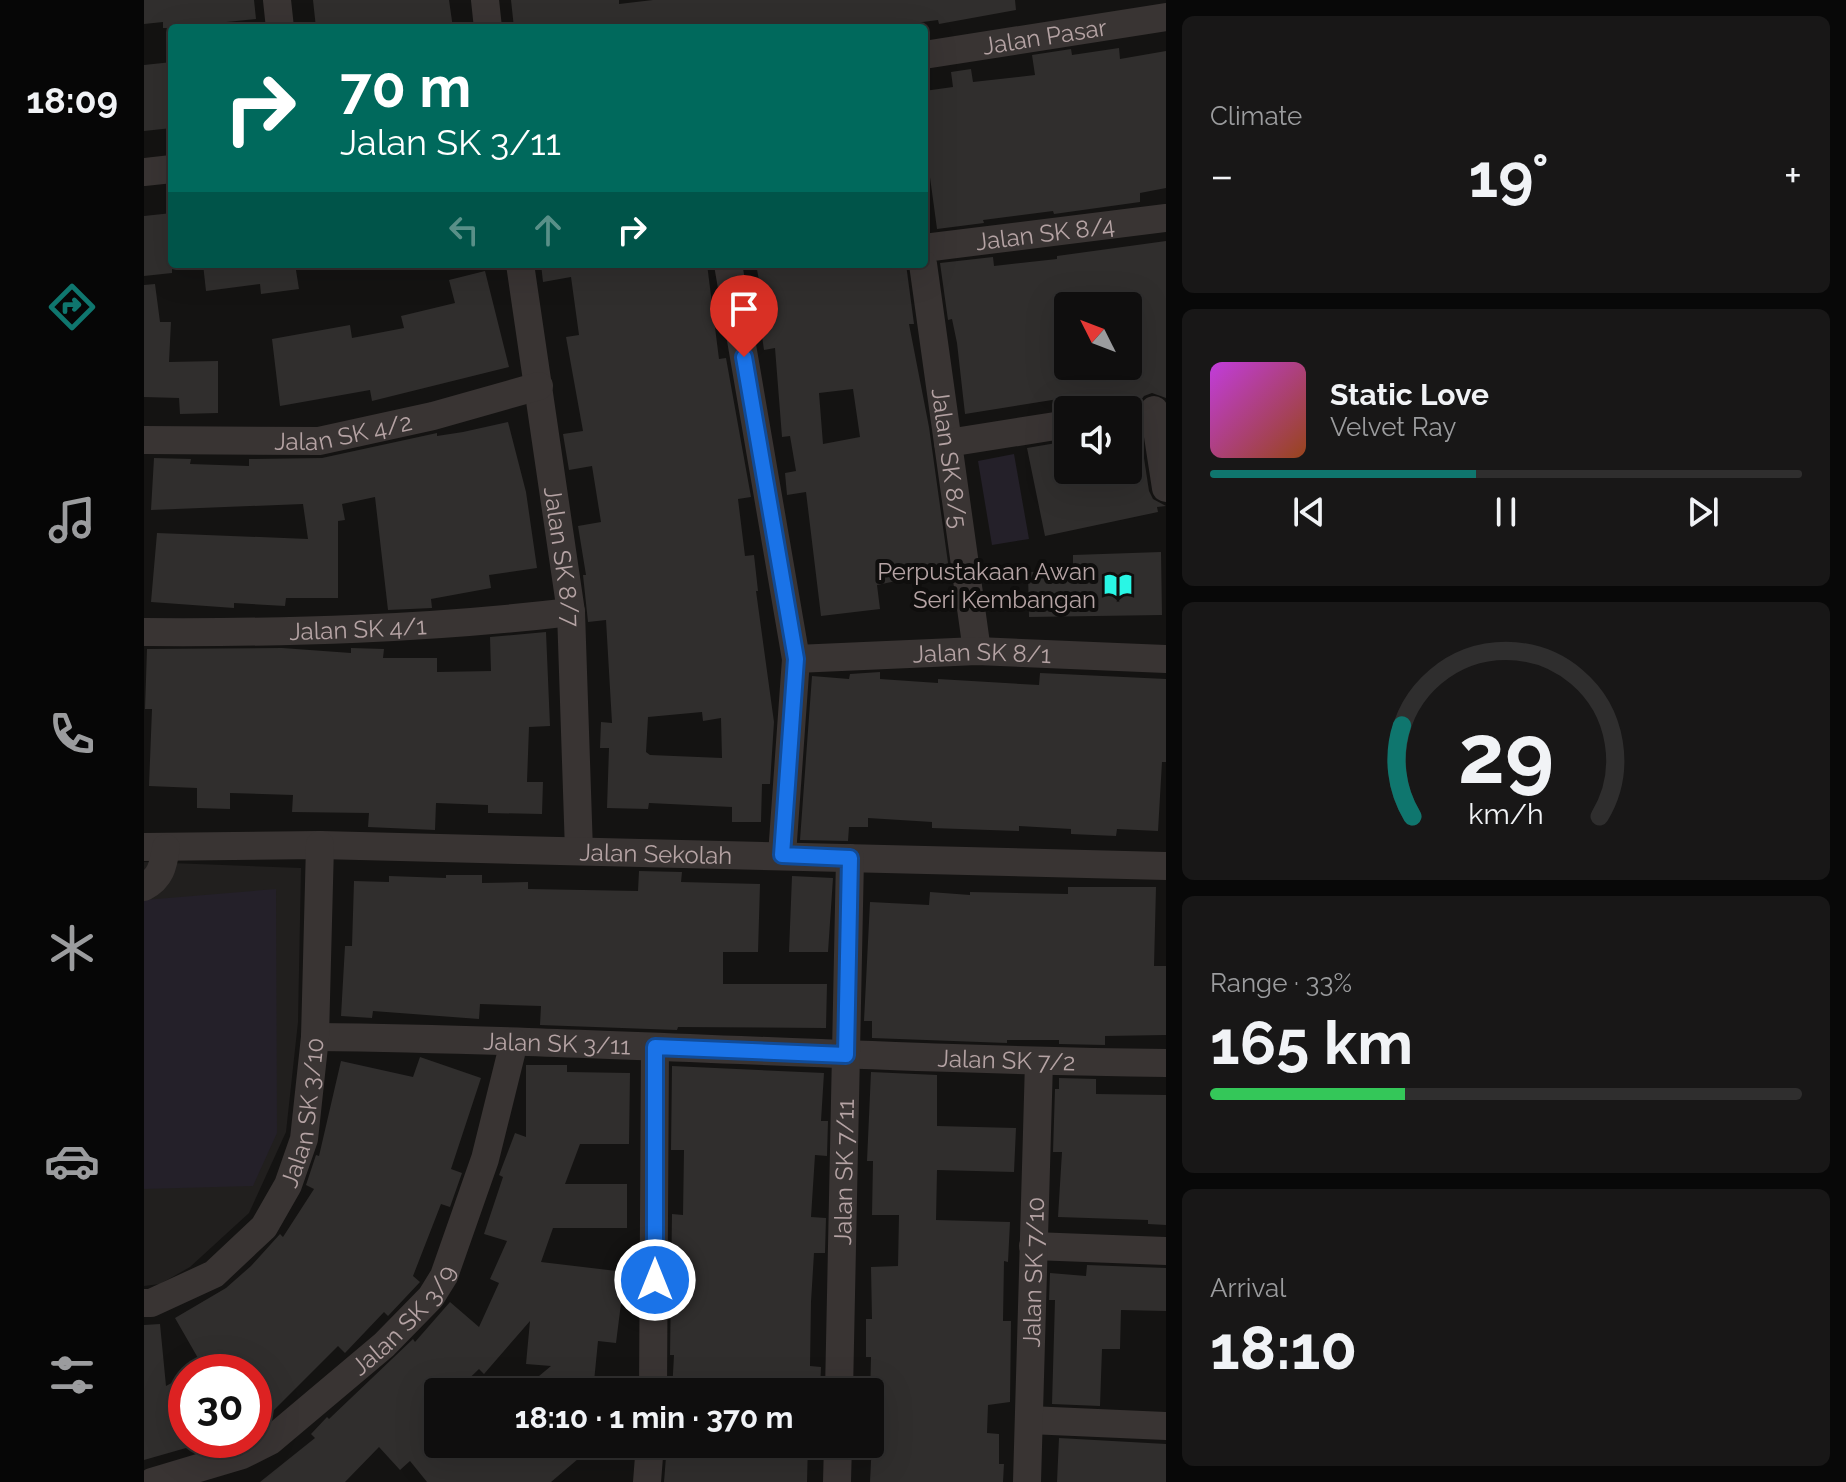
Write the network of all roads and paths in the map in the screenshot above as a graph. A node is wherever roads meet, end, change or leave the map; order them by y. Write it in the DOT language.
graph roads {
  1 [pos="277,0"];
  2 [pos="485,0"];
  3 [pos="1166,17"];
  4 [pos="280,24"];
  5 [pos="488,24"];
  6 [pos="928,54"];
  7 [pos="168,169"];
  8 [pos="144,172"];
  9 [pos="1166,218"];
  10 [pos="928,248"];
  11 [pos="521,268"];
  12 [pos="729,268"];
  13 [pos="924,268"];
  14 [pos="539,386"];
  15 [pos="1149,411"];
  16 [pos="1054,426"];
  17 [pos="144,440"];
  18 [pos="948,443"];
  19 [pos="1166,488"];
  20 [pos="571,612"];
  21 [pos="144,632"];
  22 [pos="977,651"];
  23 [pos="796,659"];
  24 [pos="1166,659"];
  25 [pos="320,845"];
  26 [pos="155,847"];
  27 [pos="579,851"];
  28 [pos="782,855"];
  29 [pos="850,858"];
  30 [pos="1166,866"];
  31 [pos="144,887"];
  32 [pos="315,1037"];
  33 [pos="514,1042"];
  34 [pos="655,1047"];
  35 [pos="846,1055"];
  36 [pos="1039,1062"];
  37 [pos="1166,1063"];
  38 [pos="1033,1246"];
  39 [pos="1166,1251"];
  40 [pos="144,1303"];
  41 [pos="653,1378"];
  42 [pos="839,1378"];
  43 [pos="1029,1420"];
  44 [pos="1166,1426"];
  45 [pos="649,1458"];
  46 [pos="838,1458"];
  47 [pos="152,1482"];
  48 [pos="647,1482"];
  49 [pos="837,1482"];
  50 [pos="1027,1482"];
  1 -- 4 [label="street"];
  2 -- 5 [label="street"];
  3 -- 6 [label="street, Jalan Pasar"];
  7 -- 8 [label="street"];
  9 -- 10 [label="street, Jalan SK 8/4"];
  11 -- 14 [label="street, Jalan SK 8/7"];
  12 -- 23 [label="street"];
  13 -- 18 [label="street, Jalan SK 8/5"];
  14 -- 17 [label="street, Jalan SK 4/2"];
  14 -- 20 [label="street, Jalan SK 8/7"];
  15 -- 19 [label="street"];
  16 -- 18 [label="street"];
  18 -- 22 [label="street, Jalan SK 8/5"];
  20 -- 21 [label="street, Jalan SK 4/1"];
  20 -- 27 [label="street, Jalan SK 8/7"];
  22 -- 23 [label="street, Jalan SK 8/1"];
  22 -- 24 [label="street, Jalan SK 8/1"];
  23 -- 28 [label="street"];
  25 -- 26 [label="street, Jalan Sekolah"];
  25 -- 27 [label="street, Jalan Sekolah"];
  25 -- 32 [label="street, Jalan SK 3/10"];
  26 -- 31 [label="street"];
  27 -- 28 [label="street, Jalan Sekolah"];
  28 -- 29 [label="street, Jalan Sekolah"];
  29 -- 30 [label="street, Jalan Sekolah"];
  29 -- 35 [label="street, Jalan SK 7/11"];
  32 -- 33 [label="street, Jalan SK 3/11"];
  32 -- 40 [label="street, Jalan SK 3/10"];
  33 -- 34 [label="street, Jalan SK 3/11"];
  33 -- 47 [label="street, Jalan SK 3/9"];
  34 -- 35 [label="street, Jalan SK 3/11"];
  34 -- 41 [label="street"];
  35 -- 36 [label="street, Jalan SK 7/2"];
  35 -- 42 [label="street, Jalan SK 7/11"];
  36 -- 37 [label="street, Jalan SK 7/2"];
  36 -- 38 [label="street, Jalan SK 7/10"];
  38 -- 39 [label="street"];
  38 -- 43 [label="street, Jalan SK 7/10"];
  43 -- 44 [label="street"];
  43 -- 50 [label="street, Jalan SK 7/10"];
  45 -- 48 [label="street"];
  46 -- 49 [label="street"];
}
